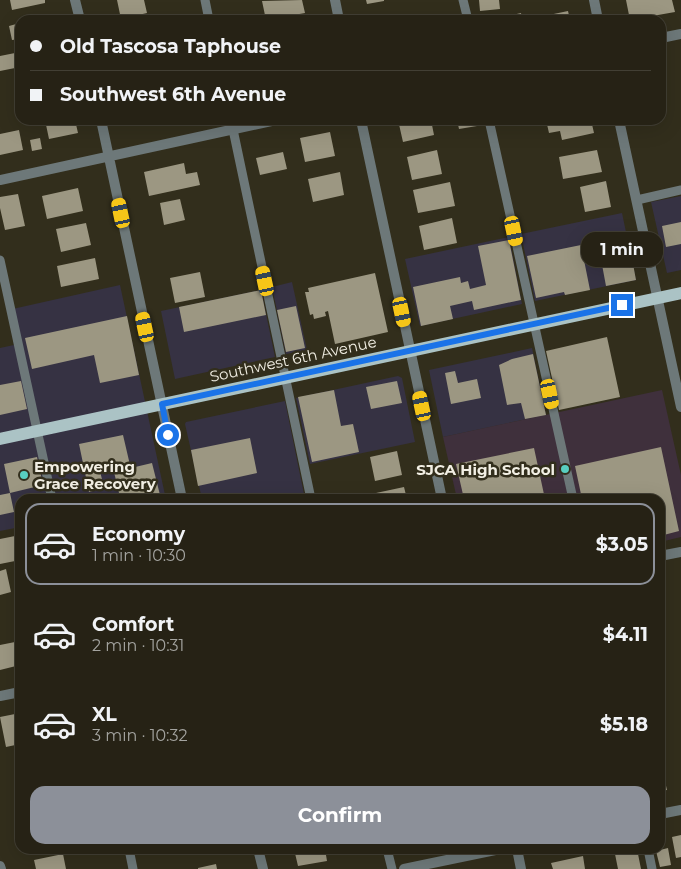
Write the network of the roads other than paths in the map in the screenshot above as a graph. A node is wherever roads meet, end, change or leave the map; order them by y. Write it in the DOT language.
graph roads {
  1 [pos="75,0"];
  2 [pos="205,0"];
  3 [pos="335,0"];
  4 [pos="464,0"];
  5 [pos="594,0"];
  6 [pos="79,15"];
  7 [pos="208,15"];
  8 [pos="338,15"];
  9 [pos="467,15"];
  10 [pos="597,15"];
  11 [pos="681,34"];
  12 [pos="666,37"];
  13 [pos="102,125"];
  14 [pos="232,125"];
  15 [pos="362,125"];
  16 [pos="491,125"];
  17 [pos="621,125"];
  18 [pos="109,156"];
  19 [pos="0,180"];
  20 [pos="681,190"];
  21 [pos="637,200"];
  22 [pos="0,260"];
  23 [pos="681,293"];
  24 [pos="658,298"];
  25 [pos="534,324"];
  26 [pos="410,350"];
  27 [pos="286,377"];
  28 [pos="162,404"];
  29 [pos="681,407"];
  30 [pos="36,431"];
  31 [pos="0,439"];
  32 [pos="51,494"];
  33 [pos="181,494"];
  34 [pos="310,494"];
  35 [pos="441,494"];
  36 [pos="572,494"];
  37 [pos="681,552"];
  38 [pos="665,555"];
  39 [pos="15,693"];
  40 [pos="0,696"];
  41 [pos="681,810"];
  42 [pos="665,813"];
  43 [pos="130,854"];
  44 [pos="259,854"];
  45 [pos="388,854"];
  46 [pos="476,854"];
  47 [pos="518,854"];
  48 [pos="649,854"];
  49 [pos="133,869"];
  50 [pos="262,869"];
  51 [pos="392,869"];
  52 [pos="404,869"];
  53 [pos="521,869"];
  54 [pos="652,869"];
  1 -- 6 [label="street"];
  2 -- 7 [label="lane"];
  3 -- 8 [label="street"];
  4 -- 9 [label="lane"];
  5 -- 10 [label="street"];
  11 -- 12 [label="street"];
  13 -- 18 [label="street"];
  14 -- 18 [label="street"];
  14 -- 27 [label="lane"];
  15 -- 26 [label="street"];
  16 -- 25 [label="lane"];
  17 -- 21 [label="street"];
  18 -- 19 [label="street"];
  18 -- 28 [label="street"];
  20 -- 21 [label="lane"];
  21 -- 24 [label="street"];
  22 -- 30 [label="lane"];
  23 -- 24 [label="main road, Southwest 6th Avenue"];
  24 -- 25 [label="main road, Southwest 6th Avenue"];
  24 -- 29 [label="street"];
  25 -- 26 [label="main road, Southwest 6th Avenue"];
  25 -- 36 [label="lane"];
  26 -- 27 [label="main road, Southwest 6th Avenue"];
  26 -- 35 [label="street"];
  27 -- 28 [label="main road, Southwest 6th Avenue"];
  27 -- 34 [label="lane"];
  28 -- 30 [label="main road, Southwest 6th Avenue"];
  28 -- 33 [label="street"];
  30 -- 31 [label="main road, Southwest 6th Avenue"];
  30 -- 32 [label="lane"];
  37 -- 38 [label="street"];
  39 -- 40 [label="street"];
  41 -- 42 [label="street"];
  43 -- 49 [label="lane"];
  44 -- 50 [label="street"];
  45 -- 51 [label="lane"];
  46 -- 52 [label="street"];
  47 -- 53 [label="street"];
  48 -- 54 [label="lane"];
}
